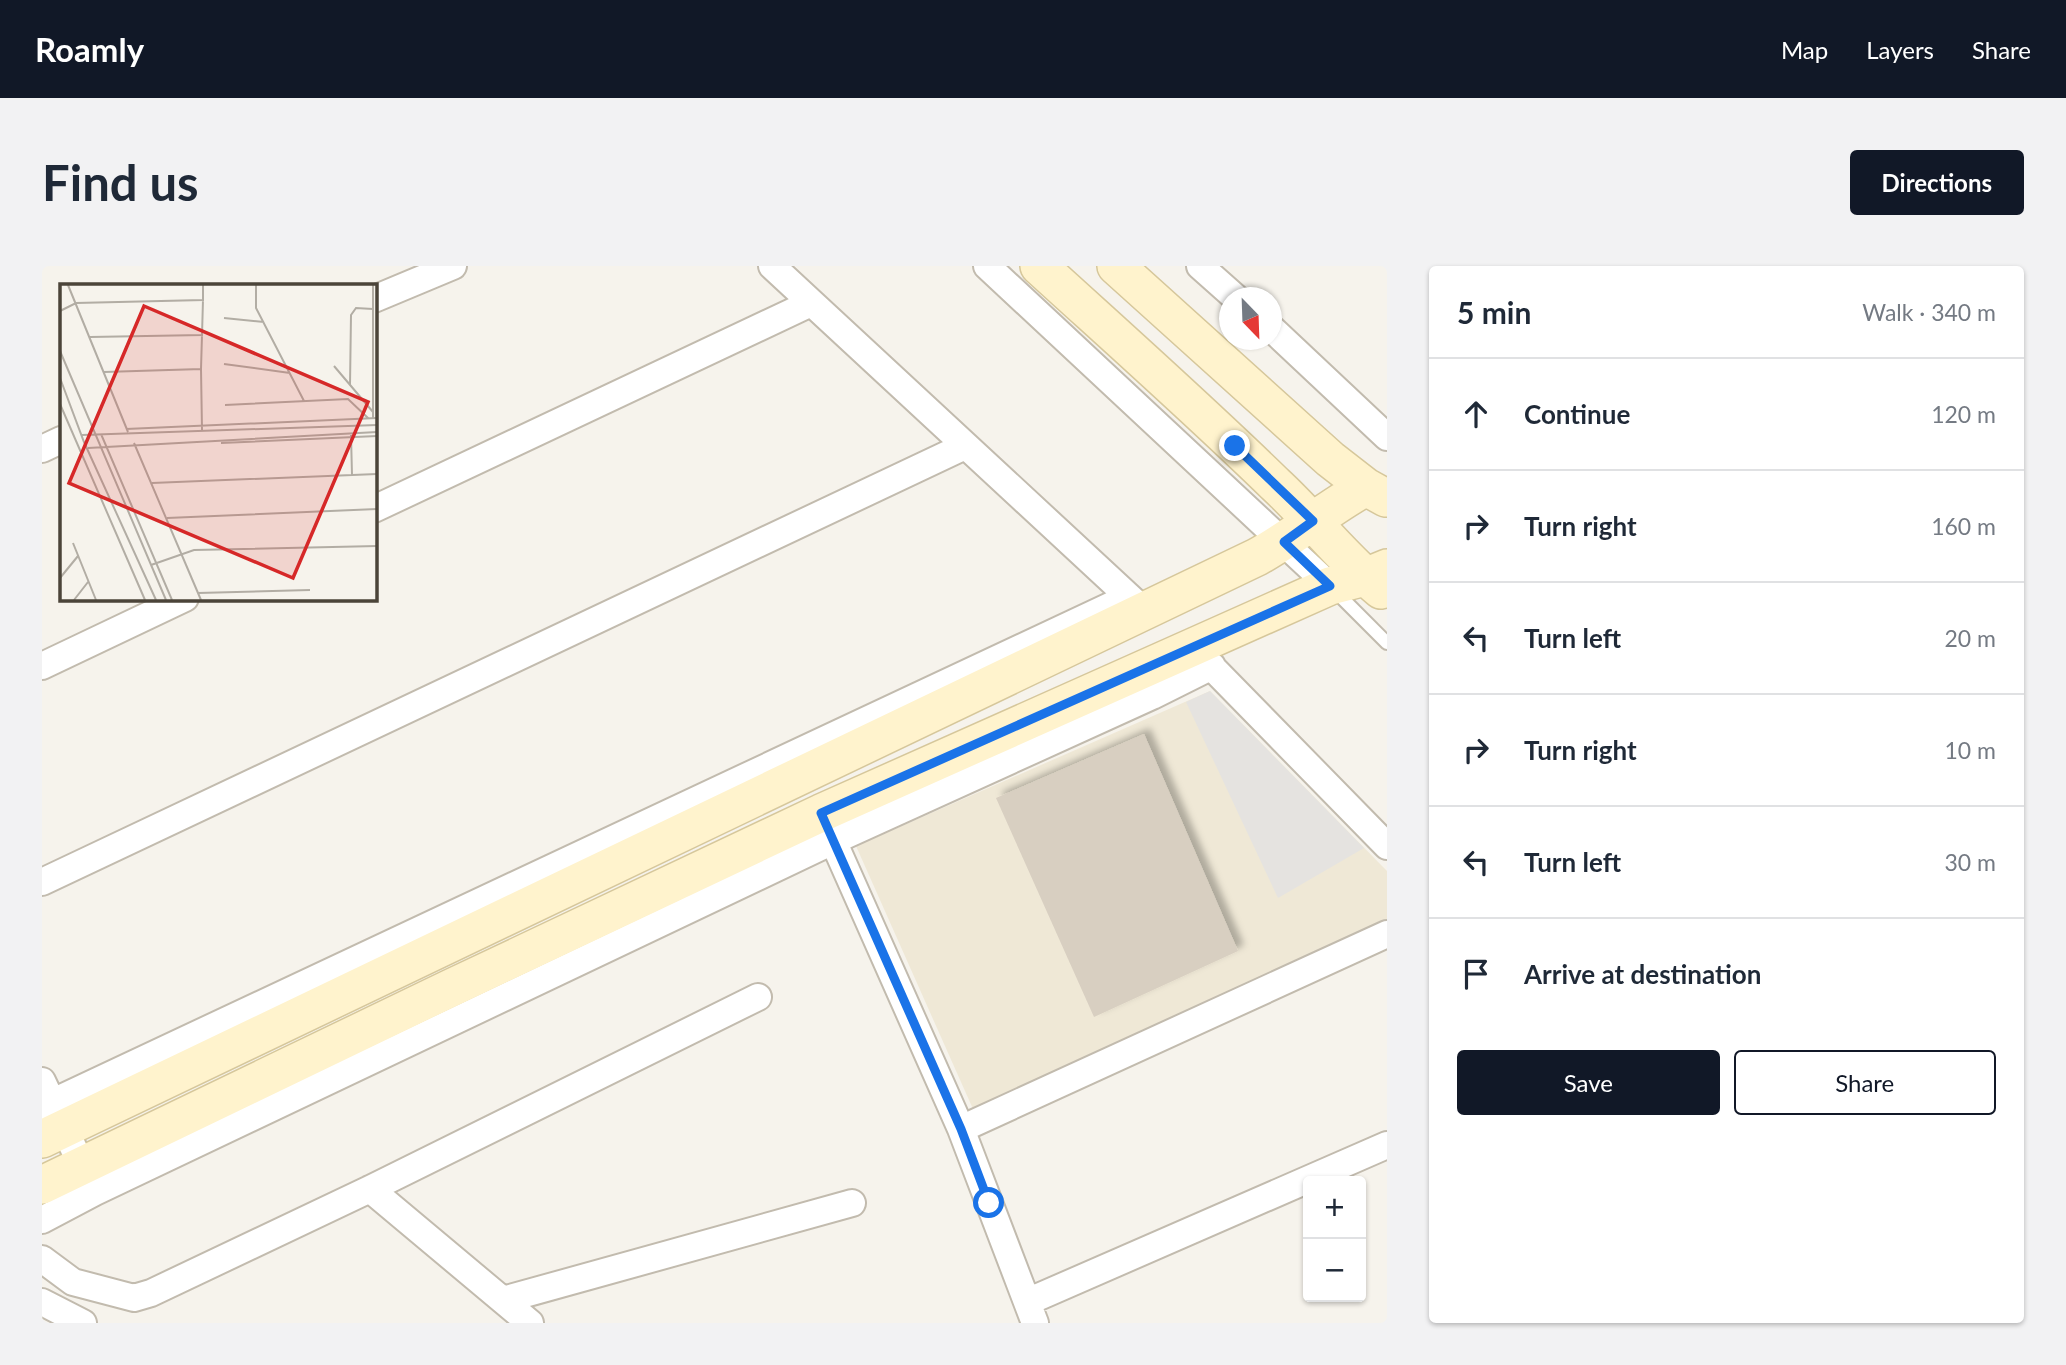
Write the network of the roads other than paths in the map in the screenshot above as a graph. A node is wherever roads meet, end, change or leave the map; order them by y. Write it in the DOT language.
graph roads {
  1 [pos="453,266"];
  2 [pos="772,266"];
  3 [pos="986,266"];
  4 [pos="1039,266"];
  5 [pos="1116,266"];
  6 [pos="1200,266"];
  7 [pos="1224,287"];
  8 [pos="376,298"];
  9 [pos="811,303"];
  10 [pos="1282,337"];
  11 [pos="1387,437"];
  12 [pos="60,440"];
  13 [pos="965,446"];
  14 [pos="42,449"];
  15 [pos="1377,493"];
  16 [pos="376,508"];
  17 [pos="1313,521"];
  18 [pos="1284,542"];
  19 [pos="1380,580"];
  20 [pos="1330,586"];
  21 [pos="181,600"];
  22 [pos="1136,603"];
  23 [pos="1387,643"];
  24 [pos="1202,656"];
  25 [pos="42,666"];
  26 [pos="827,827"];
  27 [pos="1387,846"];
  28 [pos="42,882"];
  29 [pos="1387,934"];
  30 [pos="758,997"];
  31 [pos="48,1112"];
  32 [pos="961,1129"];
  33 [pos="1387,1145"];
  34 [pos="88,1179"];
  35 [pos="42,1185"];
  36 [pos="370,1189"];
  37 [pos="852,1203"];
  38 [pos="42,1220"];
  39 [pos="42,1259"];
  40 [pos="502,1300"];
  41 [pos="42,1302"];
  42 [pos="1031,1313"];
  43 [pos="83,1323"];
  44 [pos="530,1323"];
  1 -- 8 [label="street"];
  2 -- 9 [label="street"];
  3 -- 18 [label="street"];
  4 -- 17 [label="street"];
  5 -- 15 [label="street"];
  6 -- 7 [label="street"];
  9 -- 13 [label="street"];
  9 -- 16 [label="street"];
  10 -- 11 [label="street"];
  12 -- 14 [label="street"];
  13 -- 22 [label="street"];
  13 -- 28 [label="street"];
  15 -- 17 [label="street"];
  17 -- 18 [label="street"];
  17 -- 19 [label="street"];
  18 -- 20 [label="street"];
  18 -- 22 [label="street"];
  19 -- 20 [label="street"];
  20 -- 23 [label="lane"];
  20 -- 24 [label="street"];
  21 -- 25 [label="street"];
  22 -- 31 [label="street"];
  24 -- 26 [label="street"];
  24 -- 27 [label="street"];
  26 -- 32 [label="street"];
  26 -- 34 [label="street"];
  29 -- 32 [label="street"];
  30 -- 36 [label="street"];
  31 -- 34 [label="street"];
  32 -- 42 [label="street"];
  33 -- 42 [label="street"];
  34 -- 35 [label="street"];
  34 -- 38 [label="street"];
  36 -- 39 [label="street"];
  36 -- 40 [label="street"];
  37 -- 40 [label="street"];
  40 -- 44 [label="street"];
  41 -- 43 [label="street"];
}
